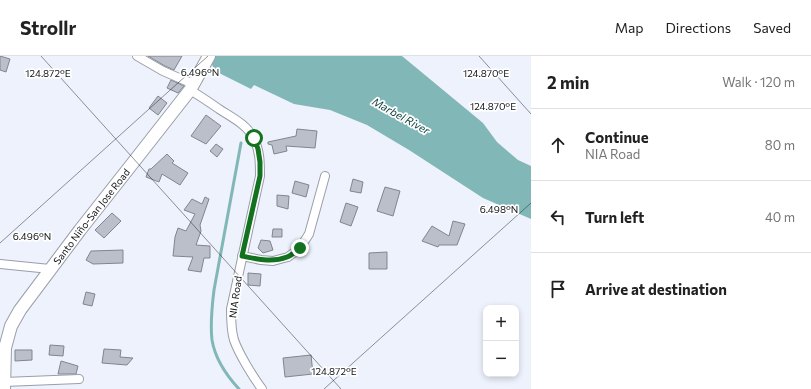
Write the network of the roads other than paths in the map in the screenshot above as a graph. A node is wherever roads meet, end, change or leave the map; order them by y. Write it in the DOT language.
graph roads {
  1 [pos="137,56"];
  2 [pos="209,56"];
  3 [pos="192,87"];
  4 [pos="325,176"];
  5 [pos="242,256"];
  6 [pos="0,264"];
  7 [pos="50,269"];
  8 [pos="79,379"];
  9 [pos="4,385"];
  10 [pos="262,389"];
  1 -- 3 [label="street, NIA Road"];
  2 -- 3 [label="main road, Santo Niño-San Jose Road"];
  3 -- 5 [label="street, NIA Road"];
  3 -- 7 [label="main road, Santo Niño-San Jose Road"];
  4 -- 5 [label="street"];
  5 -- 10 [label="street, NIA Road"];
  6 -- 7 [label="street"];
  7 -- 9 [label="main road, Santo Niño-San Jose Road"];
  8 -- 9 [label="street"];
}
